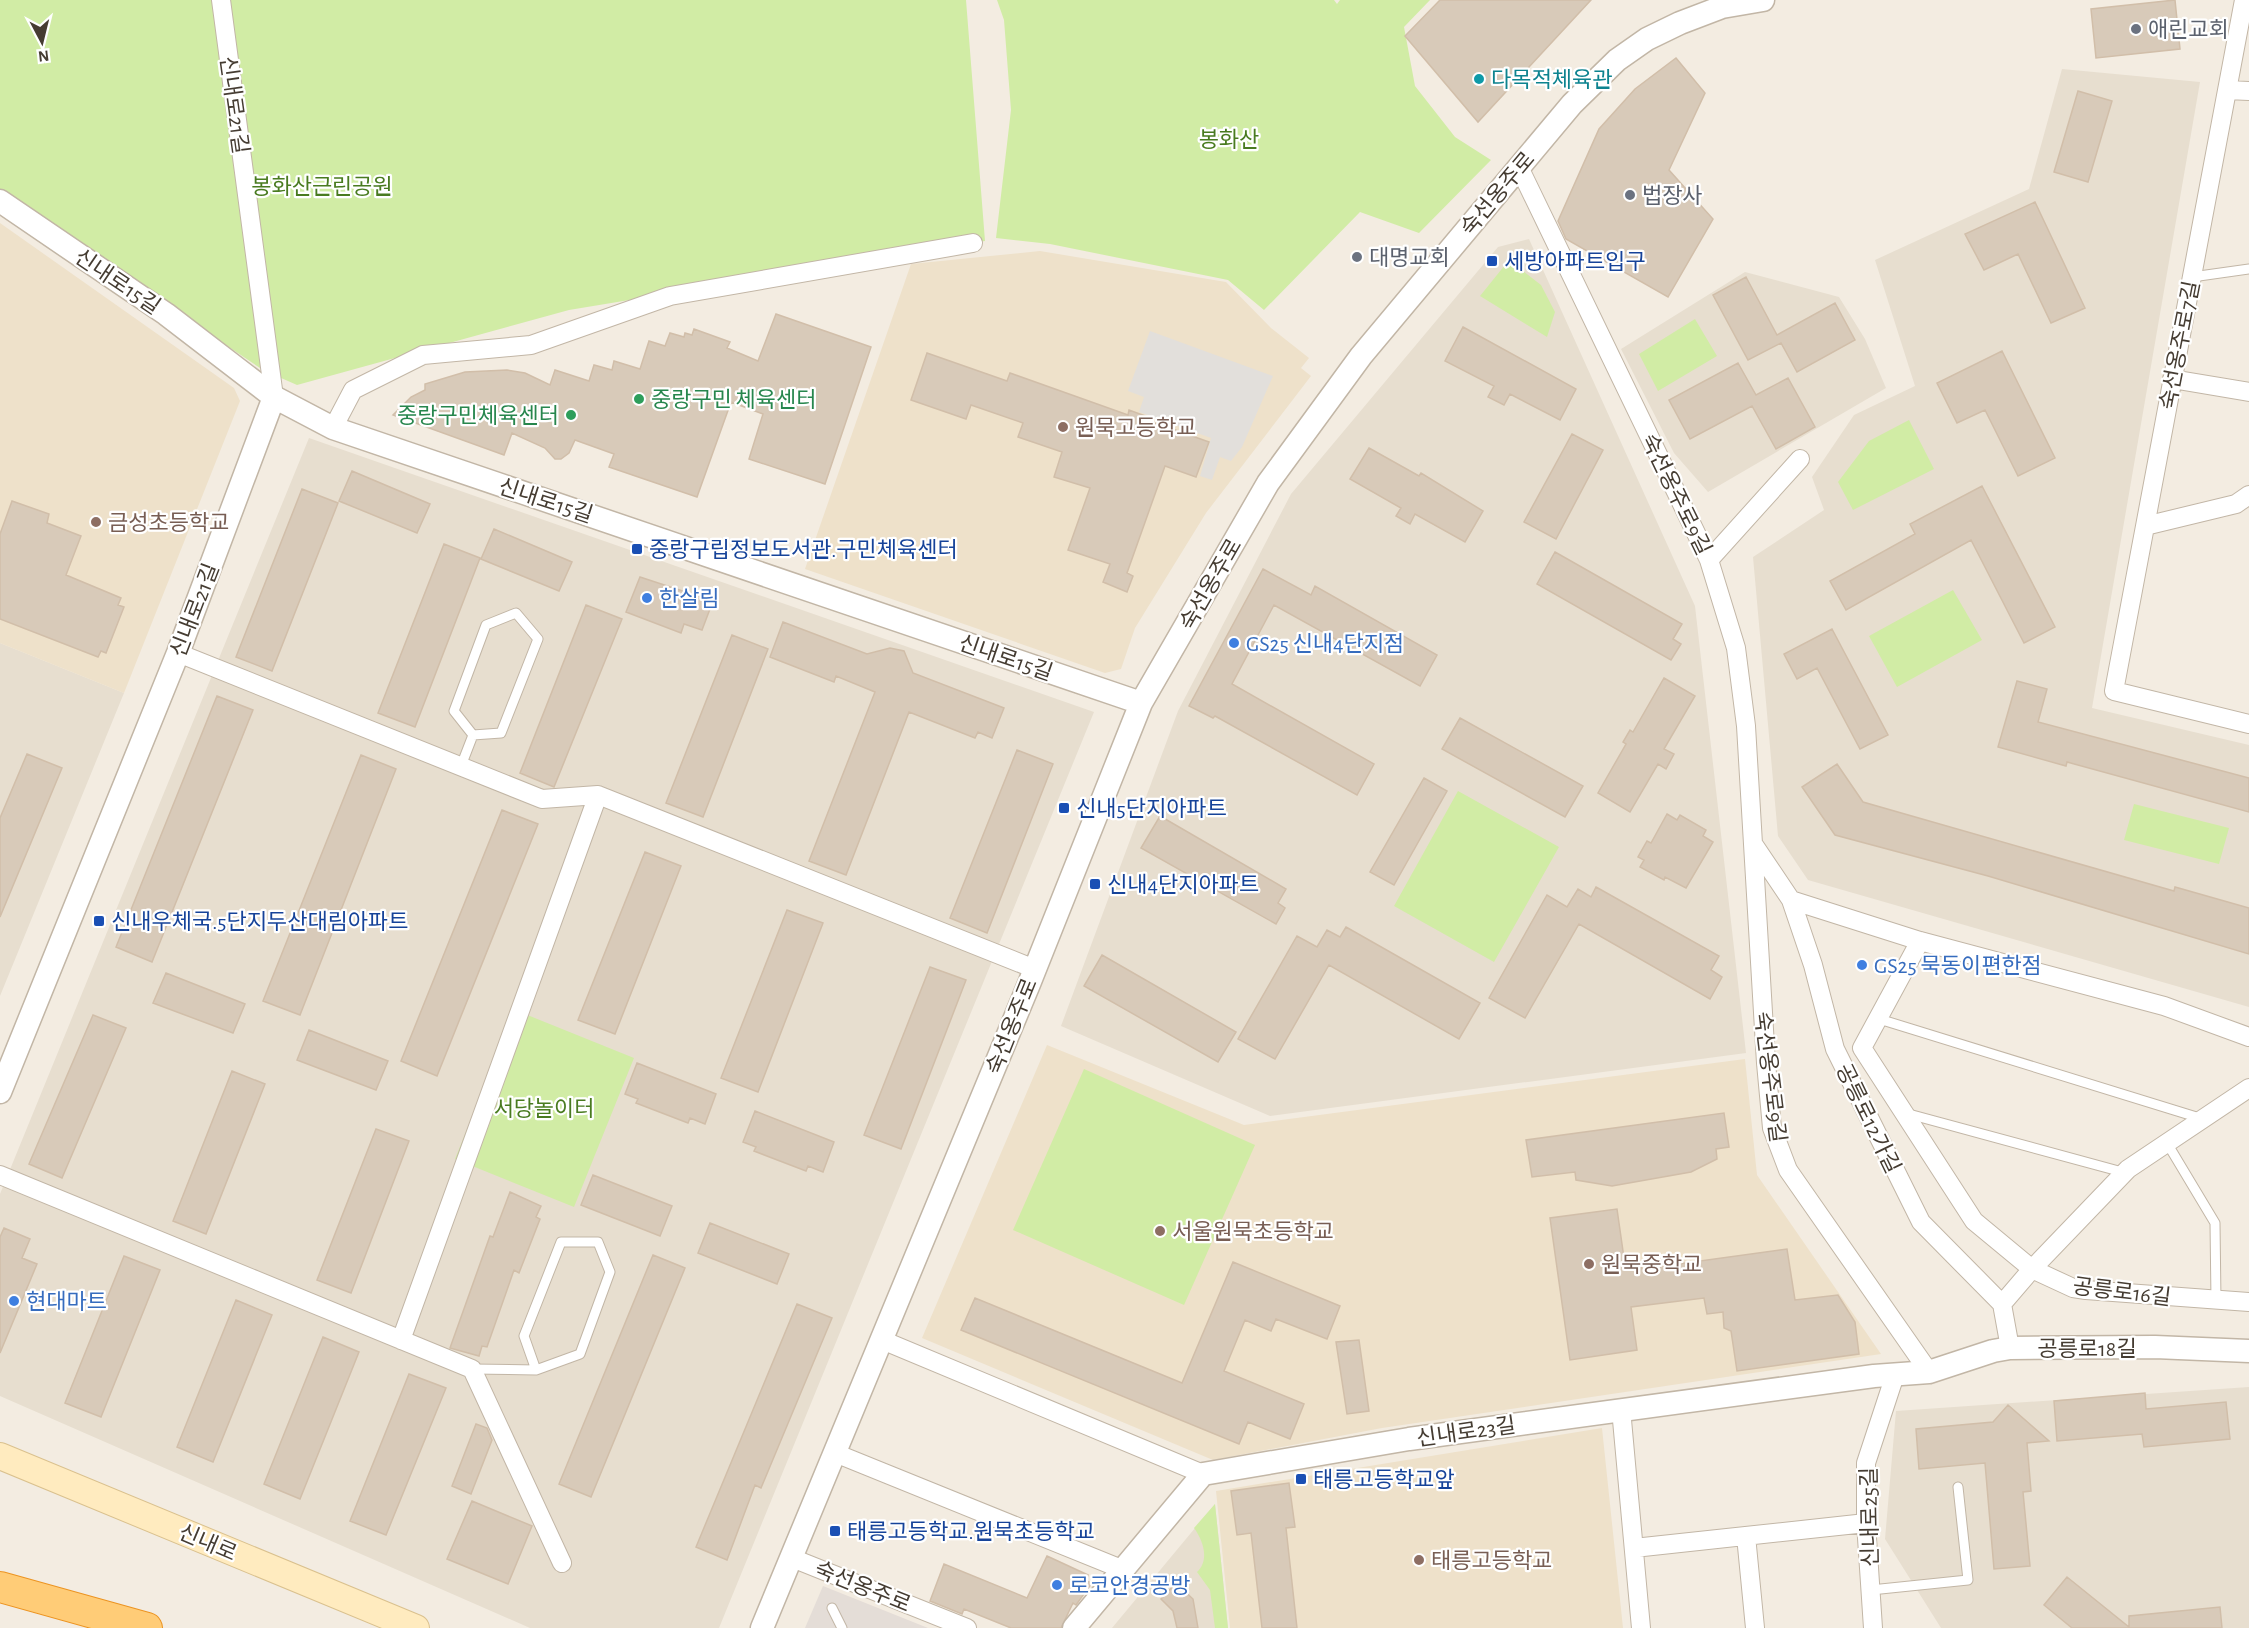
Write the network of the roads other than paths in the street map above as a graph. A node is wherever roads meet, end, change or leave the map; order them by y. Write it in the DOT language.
graph roads {
  1 [pos="221,0"];
  2 [pos="1763,0"];
  3 [pos="2244,0"];
  4 [pos="2242,48"];
  5 [pos="2227,90"];
  6 [pos="2249,90"];
  7 [pos="1519,167"];
  8 [pos="0,201"];
  9 [pos="973,243"];
  10 [pos="2249,269"];
  11 [pos="2192,277"];
  12 [pos="2172,379"];
  13 [pos="2249,392"];
  14 [pos="274,397"];
  15 [pos="333,428"];
  16 [pos="1800,459"];
  17 [pos="2249,495"];
  18 [pos="2145,526"];
  19 [pos="1709,560"];
  20 [pos="178,652"];
  21 [pos="1141,703"];
  22 [pos="2249,724"];
  23 [pos="473,735"];
  24 [pos="461,766"];
  25 [pos="598,795"];
  26 [pos="1754,845"];
  27 [pos="1791,900"];
  28 [pos="1920,941"];
  29 [pos="1035,969"];
  30 [pos="1879,1019"];
  31 [pos="2249,1037"];
  32 [pos="2249,1088"];
  33 [pos="0,1092"];
  34 [pos="1905,1113"];
  35 [pos="2203,1119"];
  36 [pos="2167,1143"];
  37 [pos="2126,1173"];
  38 [pos="0,1175"];
  39 [pos="2032,1269"];
  40 [pos="2216,1300"];
  41 [pos="2249,1302"];
  42 [pos="2002,1304"];
  43 [pos="401,1340"];
  44 [pos="882,1340"];
  45 [pos="2010,1348"];
  46 [pos="2249,1352"];
  47 [pos="472,1369"];
  48 [pos="536,1370"];
  49 [pos="1929,1372"];
  50 [pos="1895,1375"];
  51 [pos="1621,1409"];
  52 [pos="836,1453"];
  53 [pos="0,1456"];
  54 [pos="1203,1474"];
  55 [pos="1958,1487"];
  56 [pos="1866,1523"];
  57 [pos="1746,1536"];
  58 [pos="1634,1548"];
  59 [pos="792,1558"];
  60 [pos="562,1563"];
  61 [pos="1124,1570"];
  62 [pos="0,1587"];
  63 [pos="1871,1590"];
  64 [pos="832,1608"];
  65 [pos="147,1628"];
  66 [pos="416,1628"];
  67 [pos="762,1628"];
  68 [pos="842,1628"];
  69 [pos="967,1628"];
  70 [pos="1074,1628"];
  71 [pos="1641,1628"];
  72 [pos="1755,1628"];
  73 [pos="1873,1628"];
  1 -- 14 [label="street, 신내로21길"];
  2 -- 7 [label="street, 숙선옹주로"];
  3 -- 4 [label="street, 숙선옹주로7길"];
  4 -- 5 [label="street, 숙선옹주로7길"];
  5 -- 6 [label="street"];
  5 -- 11 [label="street, 숙선옹주로7길"];
  7 -- 19 [label="street, 숙선옹주로9길"];
  7 -- 21 [label="street, 숙선옹주로"];
  8 -- 14 [label="street, 신내로15길"];
  9 -- 15 [label="street"];
  10 -- 11 [label="lane"];
  11 -- 12 [label="street, 숙선옹주로7길"];
  12 -- 13 [label="street"];
  12 -- 18 [label="street, 숙선옹주로7길"];
  14 -- 15 [label="street, 신내로15길"];
  14 -- 20 [label="street, 신내로21길"];
  15 -- 21 [label="street, 신내로15길"];
  16 -- 19 [label="street"];
  17 -- 18 [label="street"];
  18 -- 22 [label="street, 숙선옹주로7길"];
  19 -- 26 [label="street, 숙선옹주로9길"];
  20 -- 24 [label="street"];
  20 -- 33 [label="street, 신내로21길"];
  21 -- 29 [label="street, 숙선옹주로"];
  23 -- 23 [label="lane"];
  23 -- 24 [label="lane"];
  24 -- 25 [label="street"];
  25 -- 29 [label="street"];
  25 -- 43 [label="street"];
  26 -- 27 [label="street"];
  26 -- 49 [label="street, 숙선옹주로9길"];
  27 -- 28 [label="street"];
  27 -- 42 [label="street, 공릉로12가길"];
  28 -- 30 [label="street, 공릉로12가길"];
  28 -- 31 [label="street"];
  29 -- 44 [label="street, 숙선옹주로"];
  30 -- 34 [label="street, 공릉로12가길"];
  30 -- 35 [label="lane"];
  32 -- 35 [label="street"];
  34 -- 37 [label="lane, 공릉로12가길"];
  34 -- 39 [label="street, 공릉로12가길"];
  35 -- 36 [label="street"];
  36 -- 37 [label="street"];
  36 -- 40 [label="lane"];
  37 -- 39 [label="street"];
  38 -- 43 [label="street"];
  39 -- 40 [label="street, 공릉로16길"];
  39 -- 42 [label="street"];
  40 -- 41 [label="street, 공릉로16길"];
  42 -- 45 [label="street"];
  43 -- 47 [label="street"];
  44 -- 52 [label="street, 숙선옹주로"];
  44 -- 54 [label="street"];
  45 -- 46 [label="street, 공릉로18길"];
  45 -- 49 [label="street, 공릉로18길"];
  47 -- 48 [label="lane"];
  47 -- 60 [label="street"];
  48 -- 48 [label="lane"];
  49 -- 50 [label="street, 신내로23길"];
  50 -- 51 [label="street, 신내로23길"];
  50 -- 56 [label="street, 신내로25길"];
  51 -- 54 [label="street, 신내로23길"];
  51 -- 58 [label="street"];
  52 -- 59 [label="street, 숙선옹주로"];
  52 -- 61 [label="street"];
  53 -- 66 [label="main road, 신내로"];
  54 -- 61 [label="street"];
  55 -- 63 [label="lane"];
  56 -- 57 [label="street"];
  56 -- 63 [label="street, 신내로25길"];
  57 -- 58 [label="street"];
  57 -- 72 [label="street"];
  58 -- 71 [label="street"];
  59 -- 67 [label="street, 숙선옹주로"];
  59 -- 69 [label="street, 숙선옹주로"];
  61 -- 70 [label="street"];
  62 -- 65 [label="highway"];
  63 -- 73 [label="street, 신내로25길"];
  64 -- 68 [label="lane"];
}
